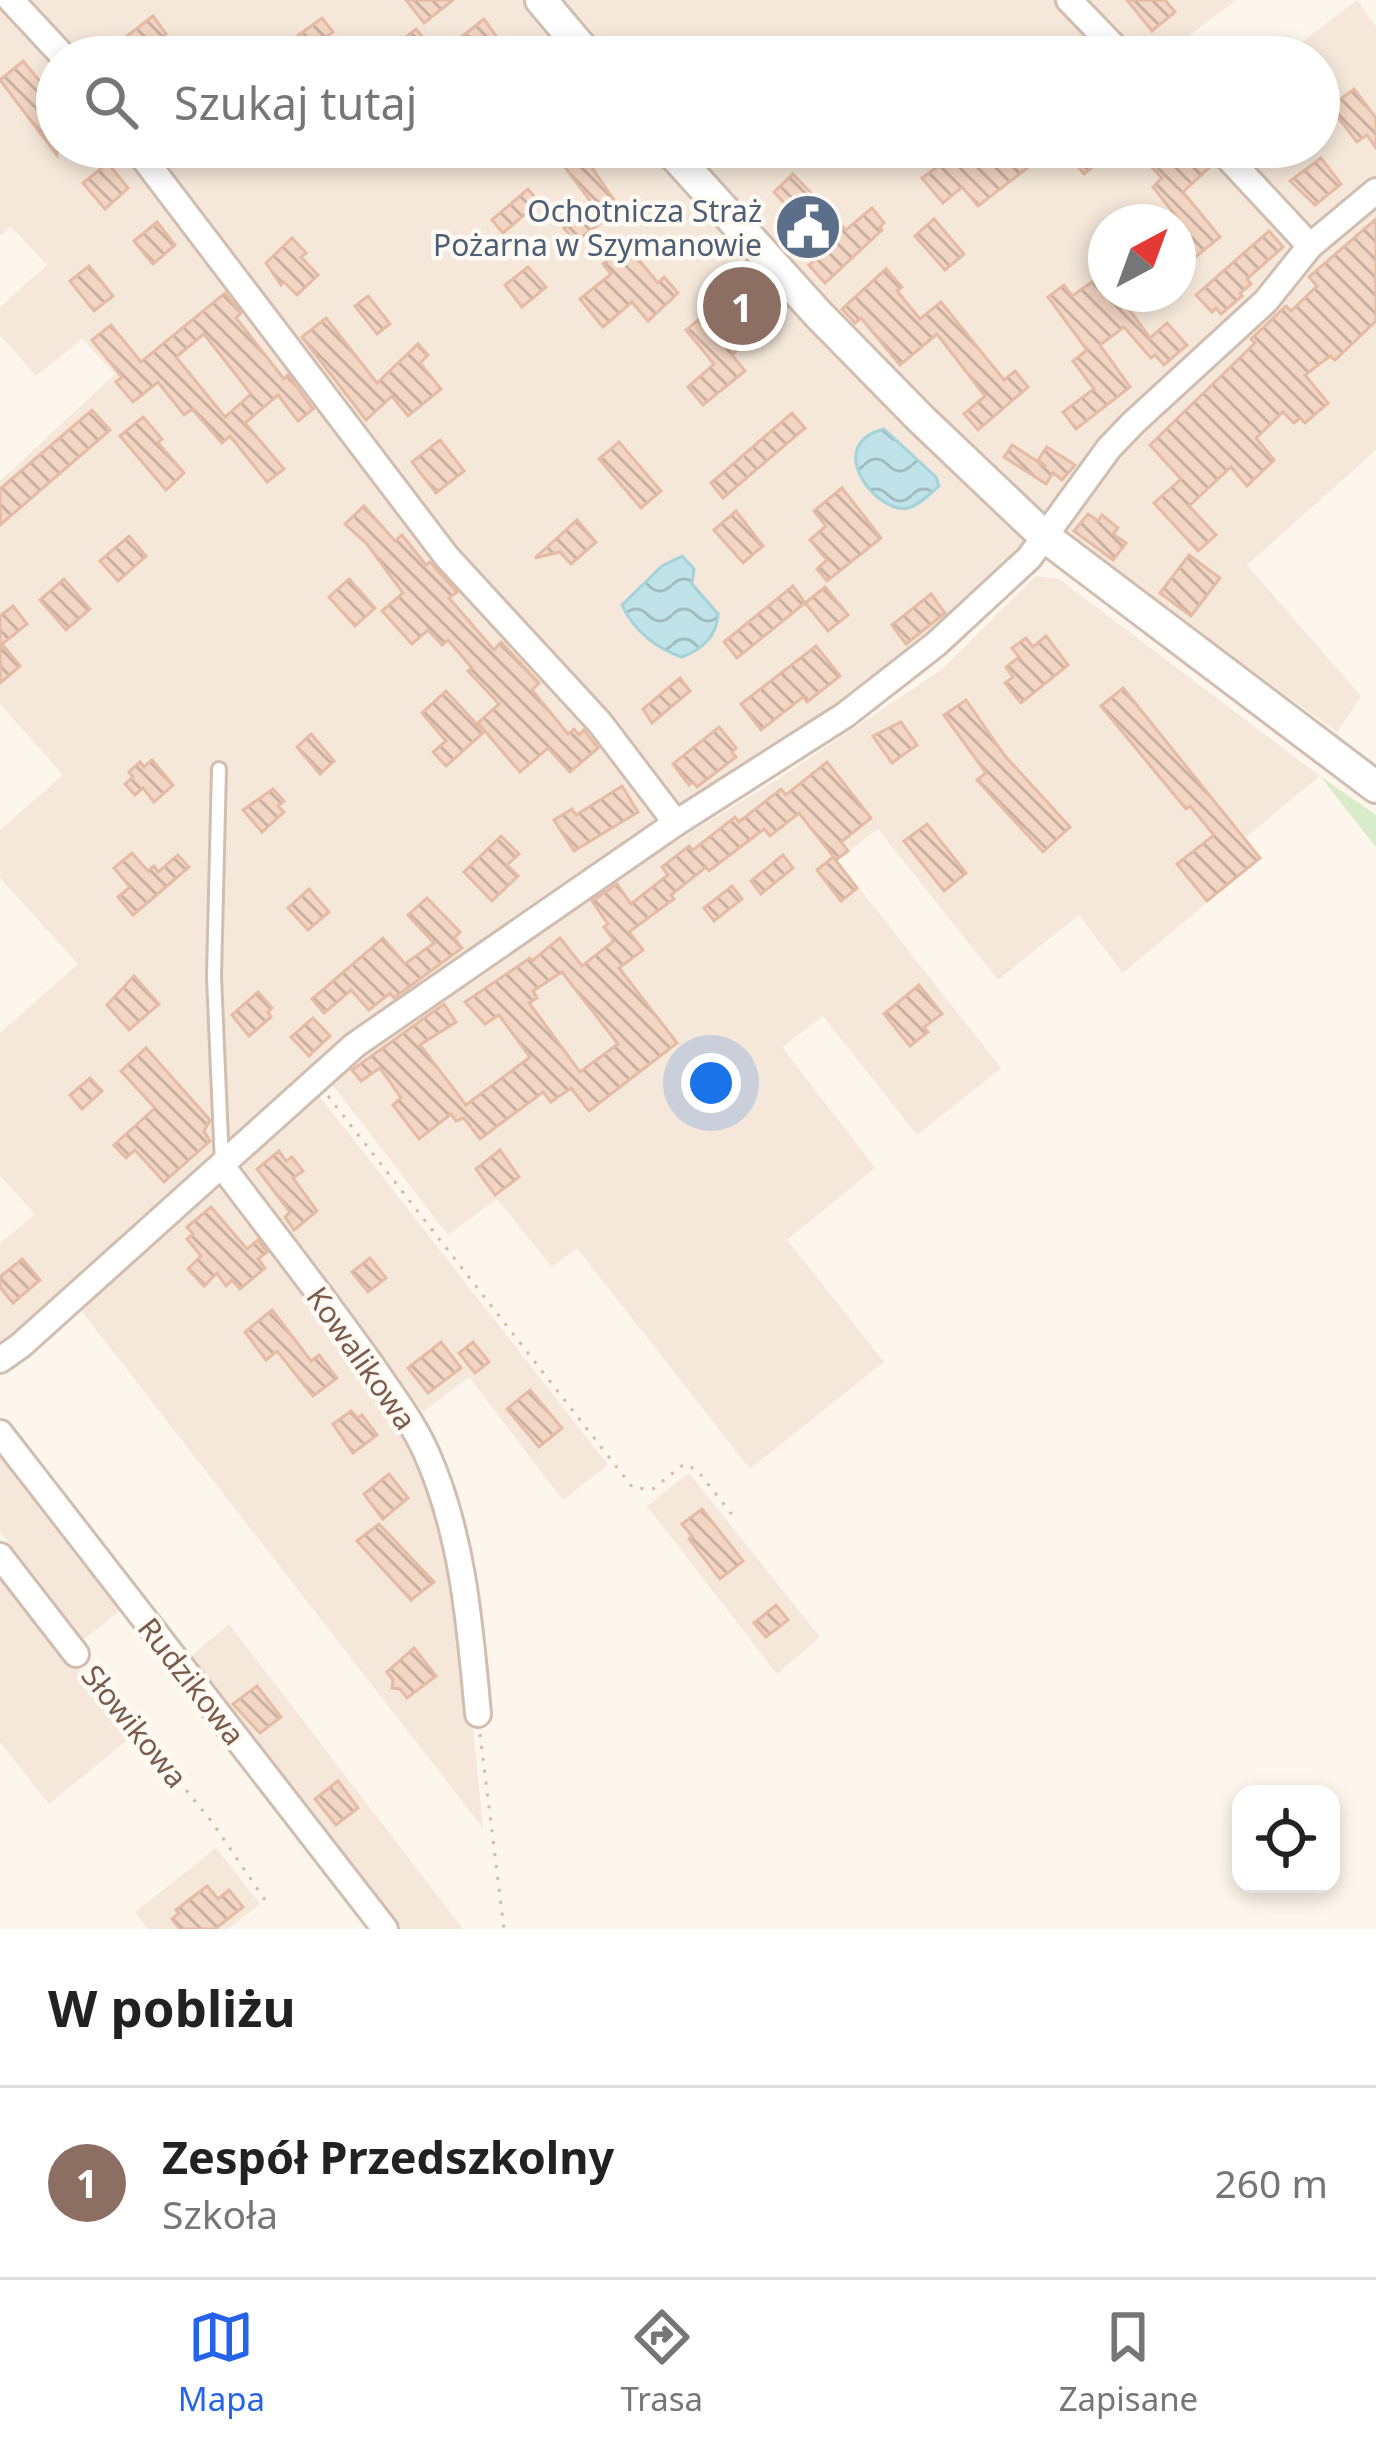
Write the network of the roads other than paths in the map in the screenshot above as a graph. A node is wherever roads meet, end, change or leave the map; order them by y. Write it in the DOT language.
graph roads {
  1 [pos="11,0"];
  2 [pos="542,0"];
  3 [pos="1069,0"];
  4 [pos="44,36"];
  5 [pos="572,36"];
  6 [pos="1104,36"];
  7 [pos="151,168"];
  8 [pos="686,168"];
  9 [pos="1238,168"];
  10 [pos="1376,191"];
  11 [pos="1310,246"];
  12 [pos="1044,536"];
  13 [pos="219,770"];
  14 [pos="1376,787"];
  15 [pos="676,823"];
  16 [pos="222,1166"];
  17 [pos="0,1360"];
  18 [pos="0,1432"];
  19 [pos="0,1556"];
  20 [pos="76,1654"];
  21 [pos="478,1714"];
  22 [pos="385,1929"];
  1 -- 4 [label="street"];
  2 -- 5 [label="street"];
  3 -- 6 [label="street"];
  7 -- 15 [label="street"];
  8 -- 12 [label="street"];
  9 -- 11 [label="street"];
  10 -- 11 [label="street"];
  11 -- 12 [label="street"];
  12 -- 14 [label="street"];
  12 -- 15 [label="street"];
  13 -- 16 [label="lane"];
  15 -- 16 [label="street"];
  16 -- 17 [label="street"];
  16 -- 21 [label="street, Kowalikowa"];
  18 -- 22 [label="street, Rudzikowa"];
  19 -- 20 [label="street, Słowikowa"];
}
